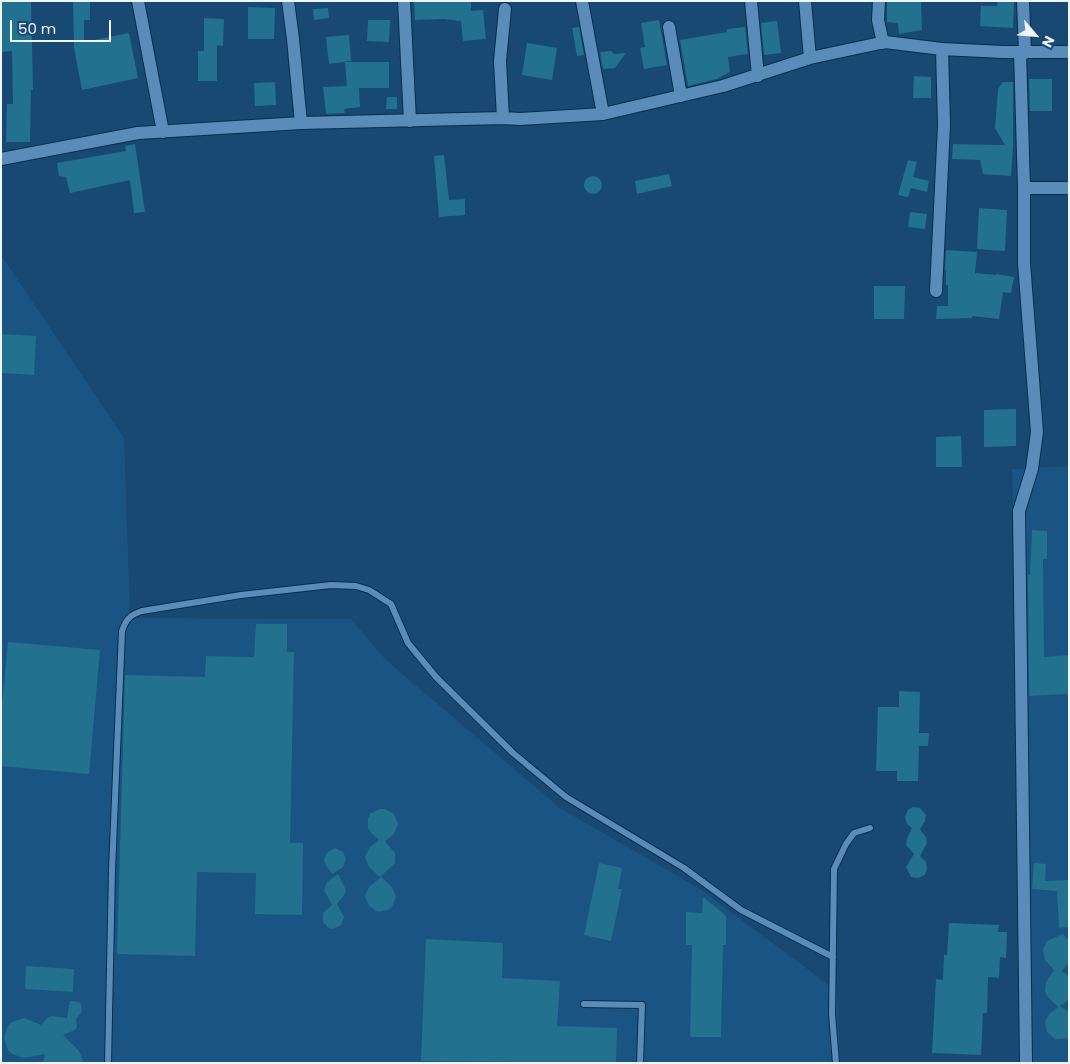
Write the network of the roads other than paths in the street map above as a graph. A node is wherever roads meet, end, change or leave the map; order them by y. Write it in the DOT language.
graph roads {
  1 [pos="138,1"];
  2 [pos="288,1"];
  3 [pos="404,1"];
  4 [pos="582,1"];
  5 [pos="750,1"];
  6 [pos="805,1"];
  7 [pos="879,1"];
  8 [pos="1023,1"];
  9 [pos="505,9"];
  10 [pos="669,27"];
  11 [pos="882,43"];
  12 [pos="942,49"];
  13 [pos="1069,52"];
  14 [pos="1023,53"];
  15 [pos="810,58"];
  16 [pos="758,76"];
  17 [pos="681,96"];
  18 [pos="603,114"];
  19 [pos="503,118"];
  20 [pos="410,120"];
  21 [pos="301,123"];
  22 [pos="163,132"];
  23 [pos="1,159"];
  24 [pos="1024,188"];
  25 [pos="1069,188"];
  26 [pos="936,291"];
  27 [pos="870,828"];
  28 [pos="833,957"];
  29 [pos="584,1004"];
  30 [pos="108,1063"];
  31 [pos="640,1063"];
  32 [pos="836,1063"];
  33 [pos="1026,1063"];
  1 -- 22 [label="street"];
  2 -- 21 [label="street"];
  3 -- 20 [label="street"];
  4 -- 18 [label="street"];
  5 -- 16 [label="street"];
  6 -- 15 [label="street"];
  7 -- 11 [label="street"];
  8 -- 14 [label="street"];
  9 -- 19 [label="street"];
  10 -- 17 [label="street"];
  11 -- 12 [label="street"];
  11 -- 15 [label="street"];
  12 -- 14 [label="street"];
  12 -- 26 [label="street"];
  13 -- 14 [label="street"];
  14 -- 24 [label="street"];
  15 -- 16 [label="street"];
  16 -- 17 [label="street"];
  17 -- 18 [label="street"];
  18 -- 19 [label="street"];
  19 -- 20 [label="street"];
  20 -- 21 [label="street"];
  21 -- 22 [label="street"];
  22 -- 23 [label="street"];
  24 -- 25 [label="street"];
  24 -- 33 [label="street"];
  27 -- 28 [label="lane"];
  28 -- 30 [label="lane"];
  28 -- 32 [label="lane"];
  29 -- 31 [label="lane"];
}
